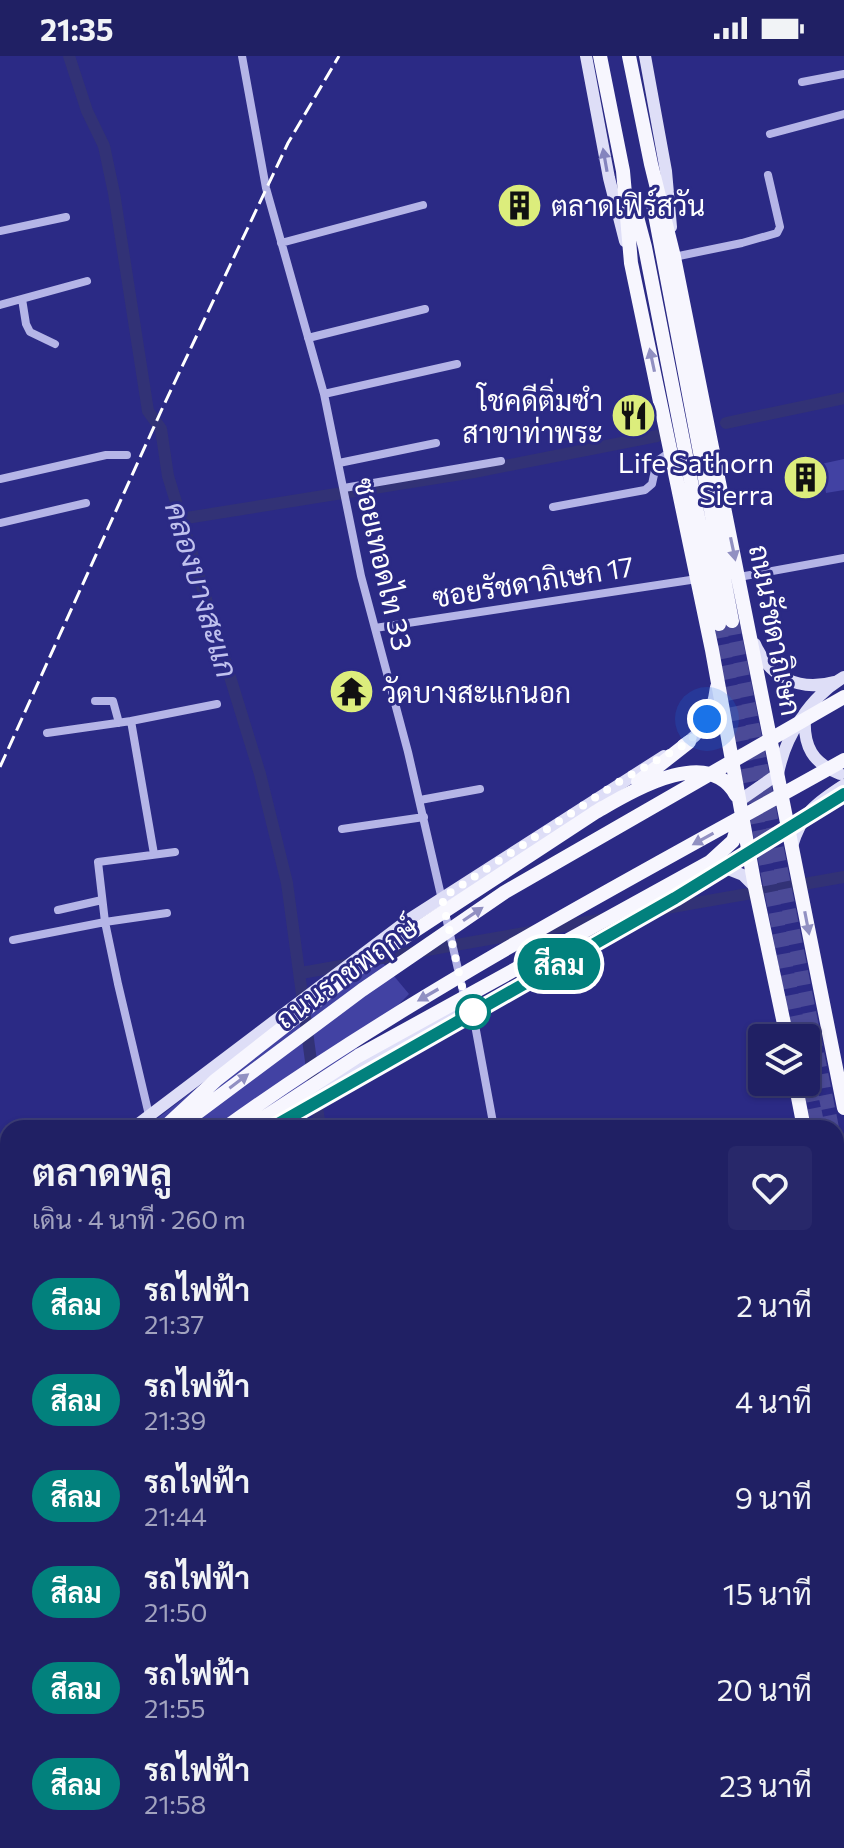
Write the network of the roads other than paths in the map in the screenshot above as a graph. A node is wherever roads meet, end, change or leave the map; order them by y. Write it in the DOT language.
graph roads {
  1 [pos="242,56"];
  2 [pos="586,56"];
  3 [pos="600,56"];
  4 [pos="629,56"];
  5 [pos="645,56"];
  6 [pos="844,74"];
  7 [pos="802,82"];
  8 [pos="844,114"];
  9 [pos="770,134"];
  10 [pos="651,164"];
  11 [pos="623,171"];
  12 [pos="768,175"];
  13 [pos="423,205"];
  14 [pos="66,217"];
  15 [pos="0,231"];
  16 [pos="281,243"];
  17 [pos="674,255"];
  18 [pos="631,263"];
  19 [pos="87,281"];
  20 [pos="22,299"];
  21 [pos="0,305"];
  22 [pos="425,309"];
  23 [pos="308,338"];
  24 [pos="55,344"];
  25 [pos="457,364"];
  26 [pos="324,394"];
  27 [pos="436,443"];
  28 [pos="670,452"];
  29 [pos="127,455"];
  30 [pos="501,461"];
  31 [pos="339,463"];
  32 [pos="0,479"];
  33 [pos="345,491"];
  34 [pos="86,503"];
  35 [pos="553,507"];
  36 [pos="0,523"];
  37 [pos="844,558"];
  38 [pos="739,577"];
  39 [pos="697,579"];
  40 [pos="375,628"];
  41 [pos="749,630"];
  42 [pos="840,679"];
  43 [pos="717,684"];
  44 [pos="844,697"];
  45 [pos="95,701"];
  46 [pos="217,704"];
  47 [pos="809,709"];
  48 [pos="131,721"];
  49 [pos="119,723"];
  50 [pos="47,733"];
  51 [pos="689,742"];
  52 [pos="843,773"];
  53 [pos="778,774"];
  54 [pos="480,789"];
  55 [pos="420,800"];
  56 [pos="739,801"];
  57 [pos="594,813"];
  58 [pos="424,817"];
  59 [pos="342,829"];
  60 [pos="792,846"];
  61 [pos="175,852"];
  62 [pos="154,854"];
  63 [pos="710,862"];
  64 [pos="755,887"];
  65 [pos="442,898"];
  66 [pos="102,900"];
  67 [pos="58,910"];
  68 [pos="167,913"];
  69 [pos="105,922"];
  70 [pos="13,940"];
  71 [pos="466,1004"];
  72 [pos="784,1024"];
  73 [pos="837,1042"];
  74 [pos="798,1096"];
  75 [pos="844,1108"];
  76 [pos="149,1115"];
  77 [pos="143,1120"];
  78 [pos="173,1120"];
  79 [pos="188,1120"];
  80 [pos="236,1120"];
  81 [pos="260,1120"];
  82 [pos="272,1120"];
  83 [pos="493,1120"];
  84 [pos="802,1120"];
  1 -- 16 [label="street, ซอยเทอดไท 33"];
  18 -- 2 [label="main road, one-way"];
  3 -- 11 [label="main road, ถนนรัชดาภิเษก"];
  4 -- 10 [label="main road, ถนนรัชดาภิเษก"];
  5 -- 17 [label="main road"];
  6 -- 7 [label="street"];
  8 -- 9 [label="street"];
  10 -- 11 [label="main road, ถนนรัชดาภิเษก"];
  10 -- 17 [label="main road, ถนนรัชดาภิเษก"];
  11 -- 18 [label="main road, ถนนรัชดาภิเษก"];
  12 -- 17 [label="street"];
  13 -- 16 [label="street"];
  14 -- 15 [label="street"];
  16 -- 23 [label="street, ซอยเทอดไท 33"];
  17 -- 38 [label="main road, ถนนรัชดาภิเษก, one-way"];
  28 -- 18 [label="main road, ถนนรัชดาภิเษก, one-way"];
  19 -- 20 [label="street"];
  20 -- 21 [label="street"];
  20 -- 24 [label="street"];
  22 -- 23 [label="street"];
  23 -- 26 [label="street, ซอยเทอดไท 33"];
  25 -- 26 [label="street"];
  26 -- 31 [label="street, ซอยเทอดไท 33"];
  27 -- 31 [label="street"];
  28 -- 35 [label="street"];
  28 -- 39 [label="main road, ถนนรัชดาภิเษก"];
  29 -- 32 [label="street"];
  30 -- 33 [label="street"];
  31 -- 33 [label="street, ซอยเทอดไท 33"];
  33 -- 40 [label="street, ซอยเทอดไท 33"];
  34 -- 36 [label="street"];
  37 -- 38 [label="street"];
  38 -- 41 [label="main road, ถนนรัชดาภิเษก"];
  39 -- 40 [label="street, ซอยรัชดาภิเษก 17"];
  39 -- 43 [label="main road, ถนนรัชดาภิเษก"];
  40 -- 55 [label="street, ซอยเทอดไท 33"];
  41 -- 42 [label="main road"];
  41 -- 53 [label="main road, ถนนรัชดาภิเษก"];
  42 -- 47 [label="main road"];
  43 -- 51 [label="main road, ถนนราชพฤกษ์"];
  43 -- 56 [label="main road, ถนนรัชดาภิเษก"];
  79 -- 44 [label="main road, ถนนราชพฤกษ์, one-way"];
  45 -- 49 [label="street"];
  46 -- 48 [label="street"];
  47 -- 52 [label="main road"];
  47 -- 53 [label="main road"];
  48 -- 49 [label="street"];
  48 -- 62 [label="street"];
  49 -- 50 [label="street"];
  51 -- 57 [label="main road"];
  51 -- 65 [label="main road, ถนนราชพฤกษ์"];
  52 -- 53 [label="main road"];
  52 -- 60 [label="main road"];
  52 -- 80 [label="main road, ถนนราชพฤกษ์, one-way"];
  53 -- 56 [label="main road"];
  53 -- 60 [label="main road, ถนนรัชดาภิเษก"];
  54 -- 55 [label="street"];
  55 -- 58 [label="street, ซอยเทอดไท 33"];
  56 -- 57 [label="main road"];
  56 -- 63 [label="main road"];
  56 -- 64 [label="main road, ถนนรัชดาภิเษก"];
  57 -- 78 [label="main road"];
  58 -- 59 [label="street"];
  58 -- 65 [label="street, ซอยเทอดไท 33"];
  60 -- 73 [label="main road, ถนนรัชดาภิเษก, one-way"];
  61 -- 62 [label="street"];
  62 -- 66 [label="street"];
  63 -- 64 [label="main road"];
  63 -- 71 [label="main road"];
  63 -- 81 [label="main road"];
  64 -- 72 [label="main road, ถนนรัชดาภิเษก"];
  65 -- 71 [label="street, ซอยเทอดไท 33"];
  65 -- 76 [label="main road, ถนนราชพฤกษ์"];
  66 -- 67 [label="street"];
  66 -- 69 [label="street"];
  68 -- 69 [label="street"];
  69 -- 70 [label="street"];
  69 -- 76 [label="street"];
  71 -- 82 [label="main road"];
  71 -- 83 [label="street, ซอยเทอดไท 33"];
  73 -- 75 [label="main road, ถนนรัชดาภิเษก"];
  74 -- 84 [label="main road"];
  76 -- 77 [label="main road, ถนนราชพฤกษ์"];
}
